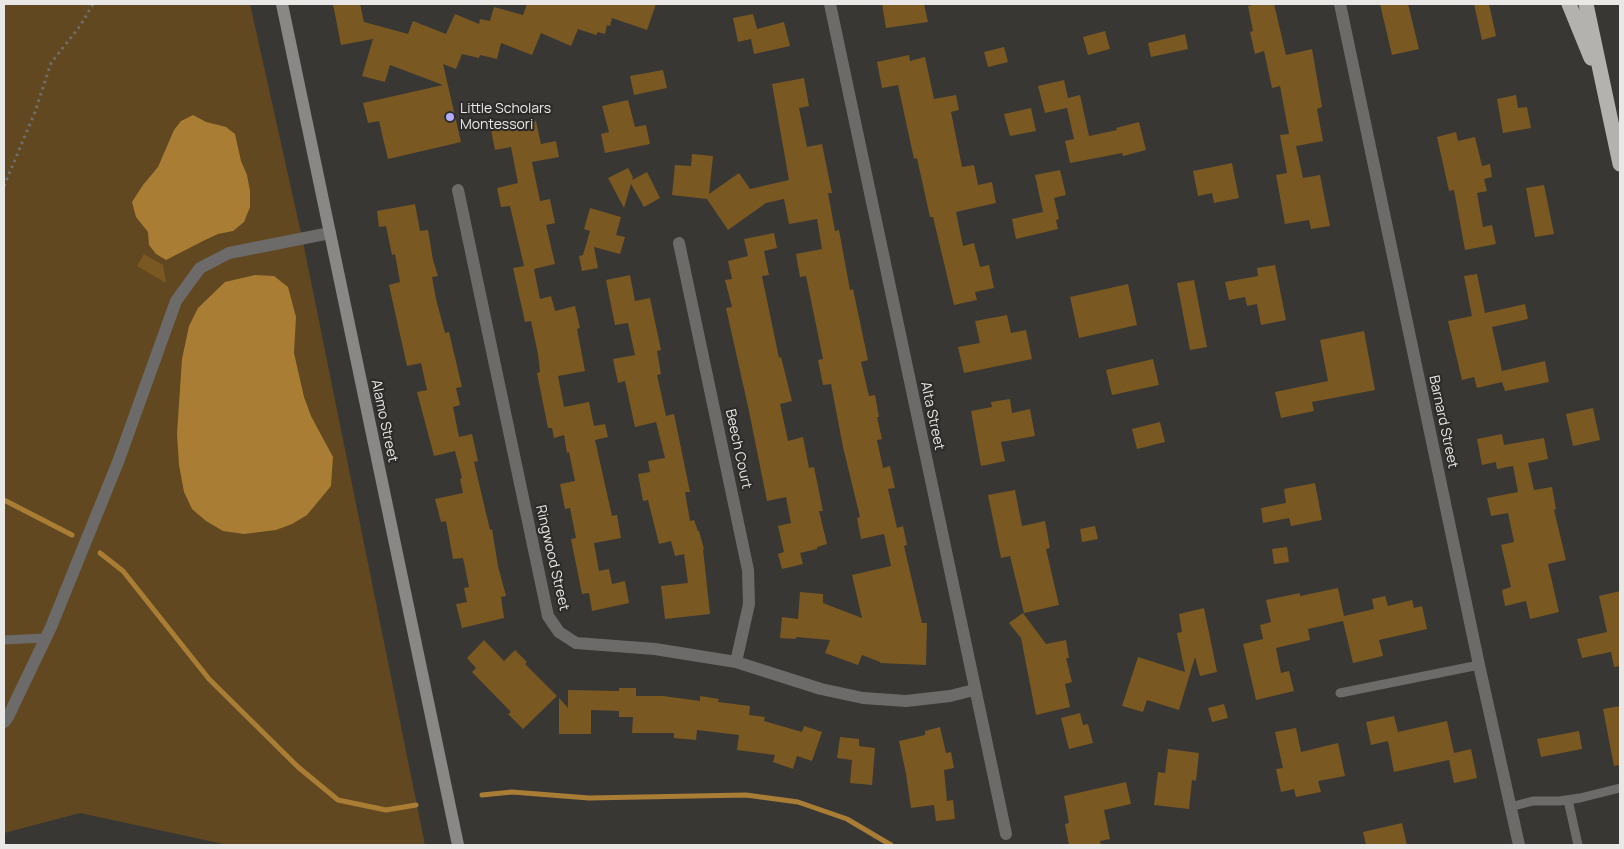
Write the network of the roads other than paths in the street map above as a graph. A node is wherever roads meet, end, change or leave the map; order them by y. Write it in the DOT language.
graph roads {
  1 [pos="282,4"];
  2 [pos="830,4"];
  3 [pos="1340,4"];
  4 [pos="1569,4"];
  5 [pos="1586,4"];
  6 [pos="1605,94"];
  7 [pos="1620,164"];
  8 [pos="458,190"];
  9 [pos="330,234"];
  10 [pos="680,243"];
  11 [pos="46,638"];
  12 [pos="4,640"];
  13 [pos="736,662"];
  14 [pos="1479,665"];
  15 [pos="974,690"];
  16 [pos="1340,693"];
  17 [pos="4,722"];
  18 [pos="1620,788"];
  19 [pos="1568,800"];
  20 [pos="1510,807"];
  21 [pos="1006,834"];
  22 [pos="458,845"];
  23 [pos="1519,845"];
  24 [pos="1578,845"];
  1 -- 9 [label="main road, Alamo Street"];
  2 -- 15 [label="street, Alta Street"];
  3 -- 14 [label="street, Barnard Street"];
  4 -- 6 [label="highway"];
  5 -- 6 [label="highway"];
  6 -- 7 [label="highway"];
  8 -- 13 [label="street, Ringwood Street"];
  9 -- 11 [label="street"];
  9 -- 22 [label="main road, Alamo Street"];
  10 -- 13 [label="street, Beech Court"];
  11 -- 12 [label="lane"];
  11 -- 17 [label="street"];
  13 -- 15 [label="street, Ringwood Street"];
  14 -- 16 [label="lane"];
  14 -- 20 [label="street, Barnard Street"];
  15 -- 21 [label="street, Alta Street"];
  18 -- 19 [label="lane"];
  19 -- 20 [label="lane"];
  19 -- 24 [label="lane"];
  20 -- 23 [label="street, Barnard Street"];
}
